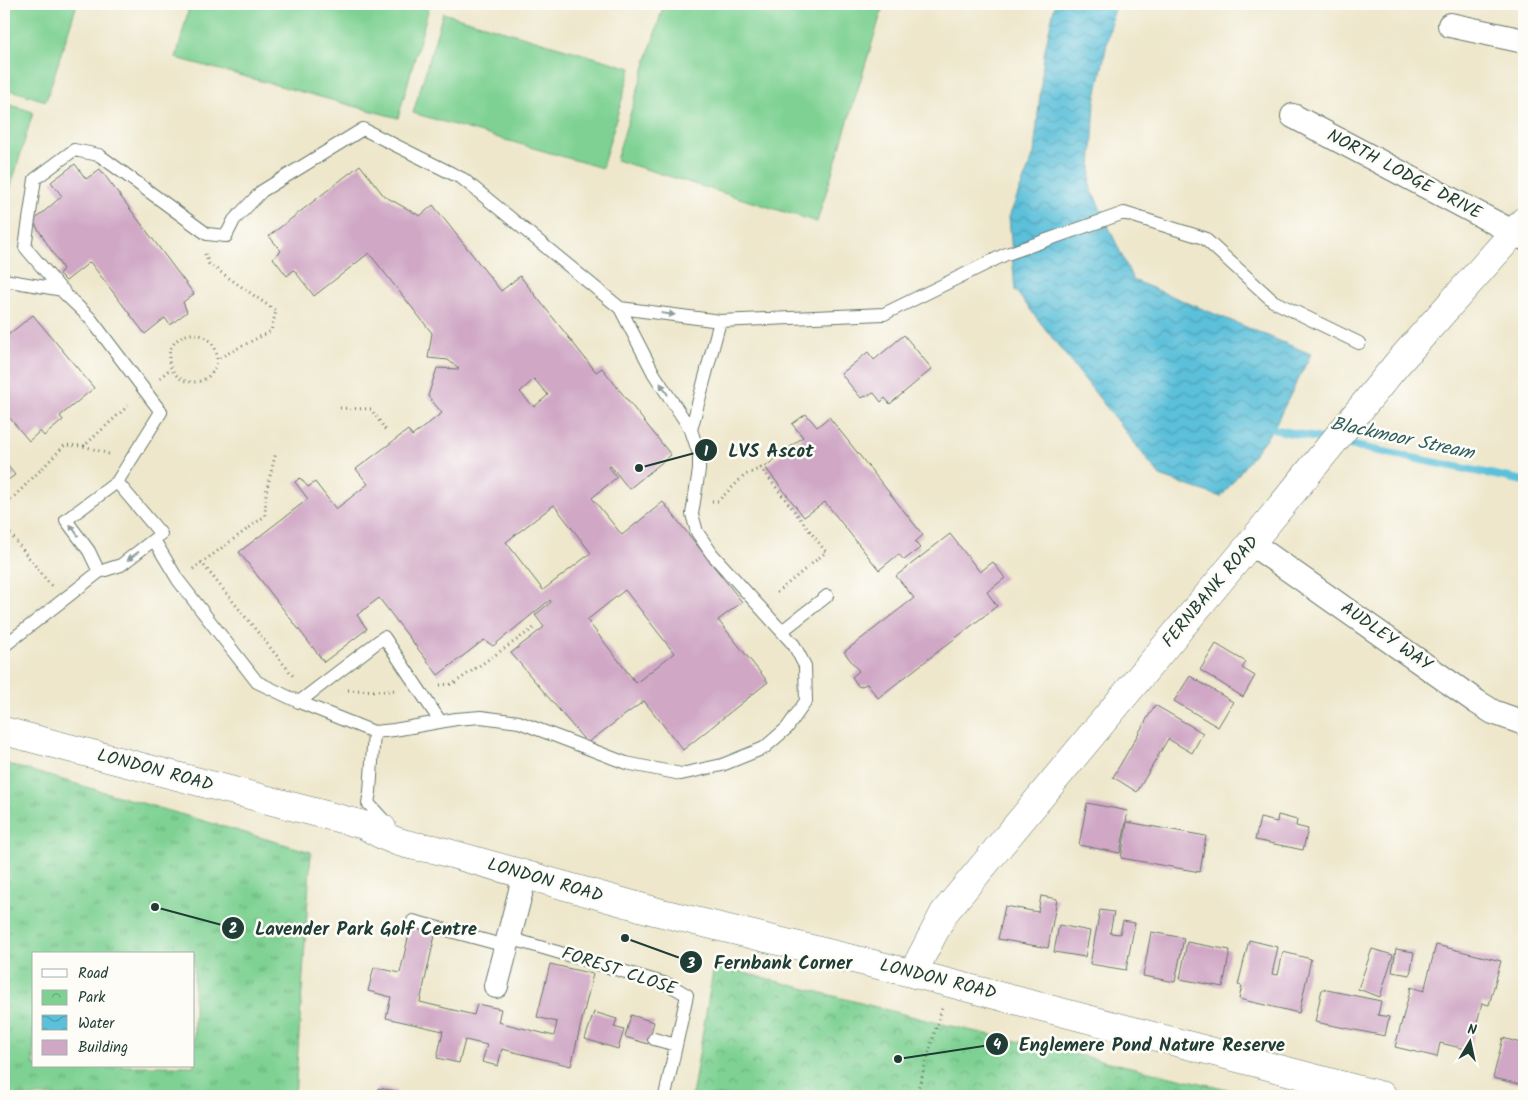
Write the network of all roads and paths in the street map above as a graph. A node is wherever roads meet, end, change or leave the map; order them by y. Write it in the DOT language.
graph roads {
  1 [pos="1450,25"];
  2 [pos="1524,41"];
  3 [pos="1293,116"];
  4 [pos="194,226"];
  5 [pos="1521,231"];
  6 [pos="4,280"];
  7 [pos="62,290"];
  8 [pos="620,308"];
  9 [pos="720,321"];
  10 [pos="1358,343"];
  11 [pos="217,359"];
  12 [pos="171,368"];
  13 [pos="145,390"];
  14 [pos="340,408"];
  15 [pos="691,430"];
  16 [pos="388,432"];
  17 [pos="84,446"];
  18 [pos="276,452"];
  19 [pos="130,461"];
  20 [pos="117,482"];
  21 [pos="694,502"];
  22 [pos="4,507"];
  23 [pos="4,526"];
  24 [pos="154,540"];
  25 [pos="1252,543"];
  26 [pos="99,572"];
  27 [pos="178,580"];
  28 [pos="827,596"];
  29 [pos="63,601"];
  30 [pos="760,607"];
  31 [pos="782,631"];
  32 [pos="4,646"];
  33 [pos="299,702"];
  34 [pos="440,721"];
  35 [pos="1524,723"];
  36 [pos="4,732"];
  37 [pos="374,732"];
  38 [pos="366,814"];
  39 [pos="434,849"];
  40 [pos="525,875"];
  41 [pos="413,921"];
  42 [pos="508,942"];
  43 [pos="915,974"];
  44 [pos="496,986"];
  45 [pos="943,1006"];
  46 [pos="654,1039"];
  47 [pos="676,1045"];
  48 [pos="665,1096"];
  49 [pos="916,1096"];
  50 [pos="1383,1096"];
  1 -- 2 [label="street"];
  3 -- 5 [label="street, NORTH LODGE DRIVE"];
  4 -- 7 [label="lane"];
  4 -- 8 [label="lane"];
  4 -- 11 [label="path"];
  5 -- 25 [label="main road, FERNBANK ROAD"];
  6 -- 7 [label="lane"];
  7 -- 13 [label="lane"];
  8 -- 9 [label="lane, one-way"];
  15 -- 8 [label="lane, one-way"];
  9 -- 10 [label="lane"];
  9 -- 15 [label="lane"];
  11 -- 12 [label="path"];
  11 -- 12 [label="path"];
  12 -- 13 [label="path"];
  13 -- 17 [label="path"];
  13 -- 19 [label="lane"];
  14 -- 16 [label="path"];
  15 -- 21 [label="lane"];
  17 -- 19 [label="path"];
  17 -- 22 [label="path"];
  18 -- 27 [label="path"];
  19 -- 20 [label="lane"];
  20 -- 24 [label="lane"];
  26 -- 20 [label="lane, one-way"];
  21 -- 30 [label="lane"];
  21 -- 30 [label="path"];
  23 -- 29 [label="path"];
  24 -- 26 [label="lane, one-way"];
  24 -- 27 [label="lane"];
  25 -- 35 [label="street, AUDLEY WAY"];
  25 -- 43 [label="main road, FERNBANK ROAD"];
  26 -- 29 [label="lane"];
  27 -- 33 [label="lane"];
  28 -- 31 [label="lane"];
  29 -- 32 [label="lane"];
  30 -- 31 [label="lane"];
  31 -- 34 [label="lane"];
  33 -- 34 [label="lane"];
  33 -- 37 [label="lane"];
  34 -- 37 [label="lane"];
  36 -- 38 [label="main road, LONDON ROAD"];
  37 -- 38 [label="lane"];
  38 -- 39 [label="main road, LONDON ROAD"];
  38 -- 39 [label="main road, LONDON ROAD"];
  39 -- 40 [label="main road, LONDON ROAD"];
  40 -- 42 [label="street"];
  40 -- 43 [label="main road, LONDON ROAD"];
  41 -- 42 [label="lane"];
  42 -- 44 [label="street"];
  42 -- 47 [label="lane, FOREST CLOSE"];
  43 -- 50 [label="main road, LONDON ROAD"];
  45 -- 49 [label="path"];
  46 -- 47 [label="lane"];
  47 -- 48 [label="lane, FOREST CLOSE"];
}
